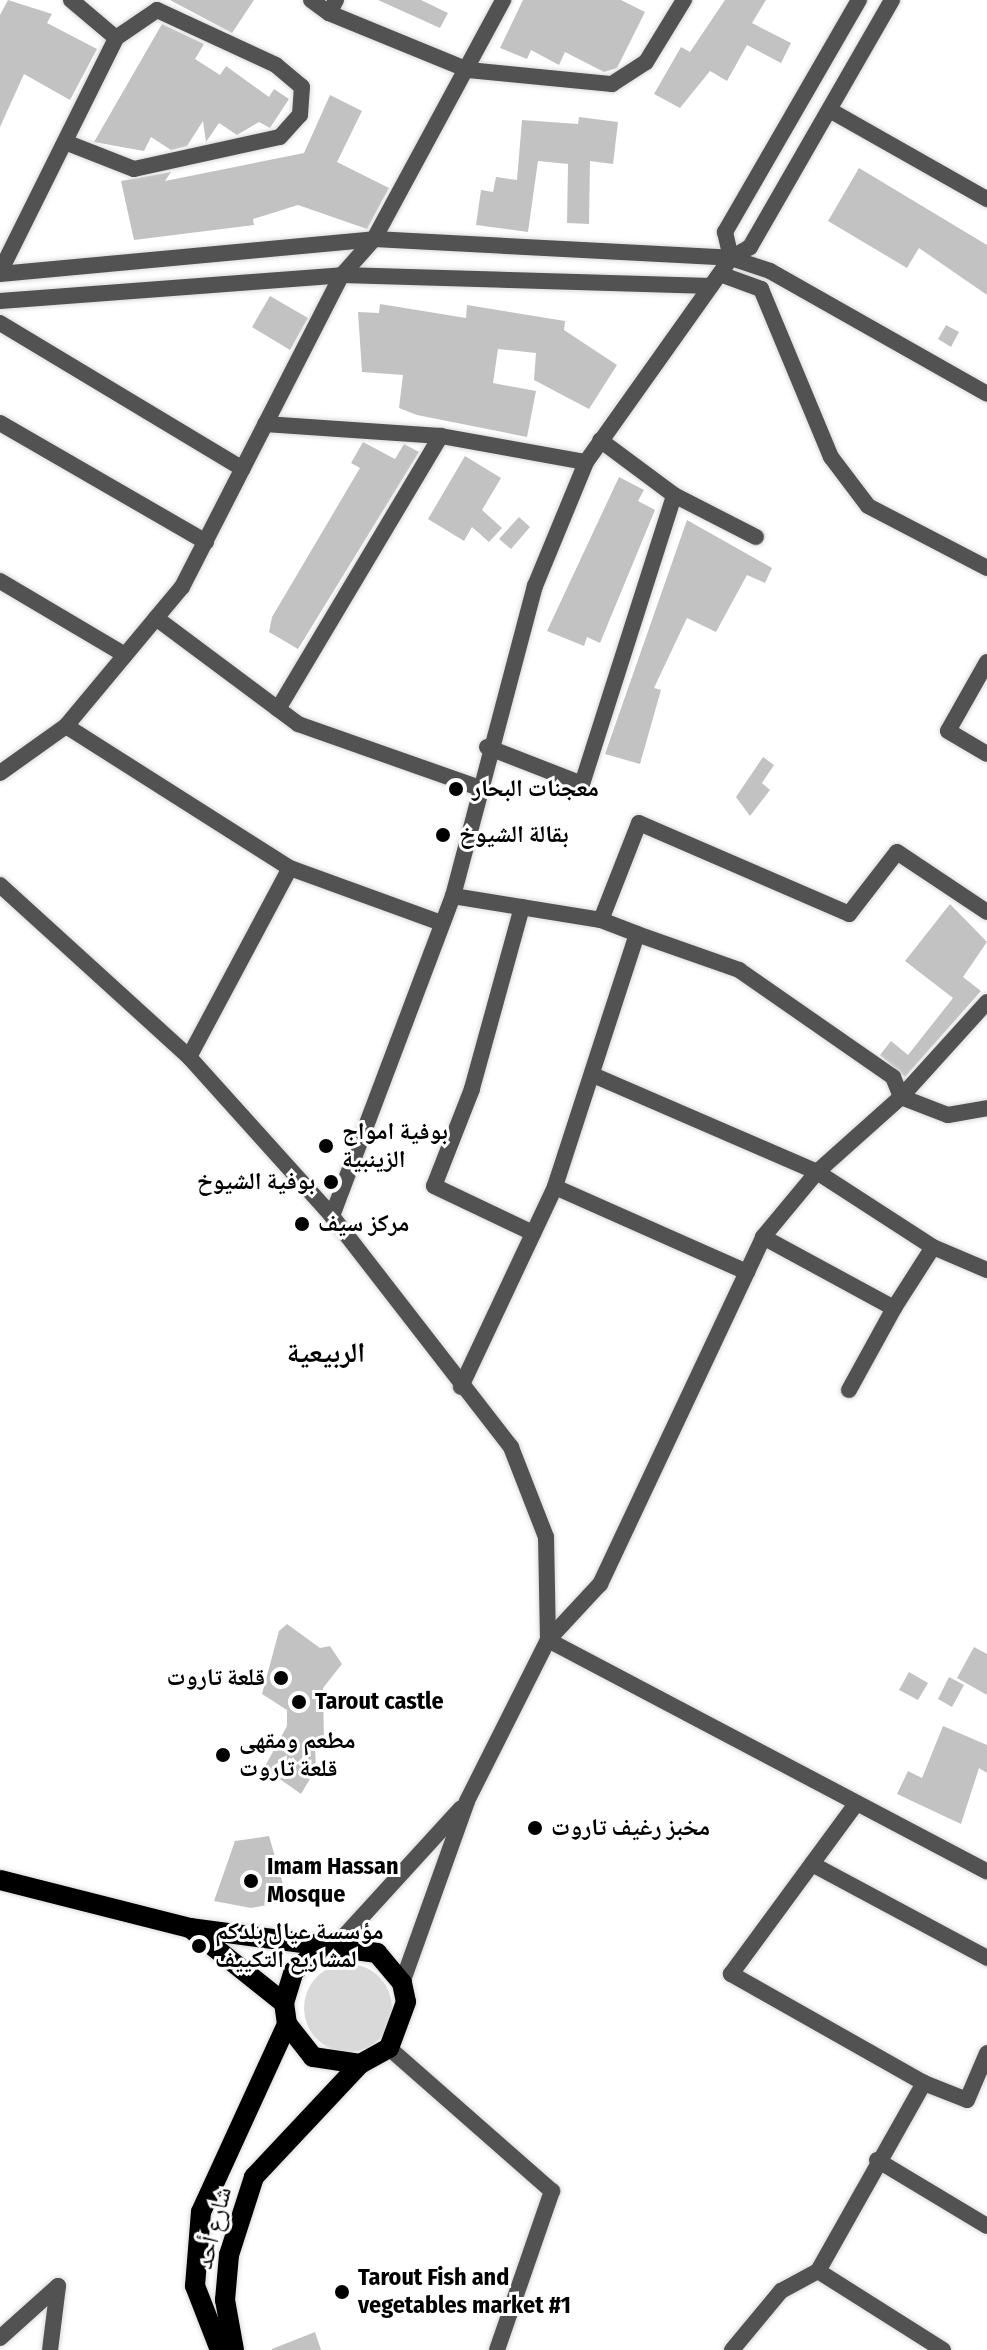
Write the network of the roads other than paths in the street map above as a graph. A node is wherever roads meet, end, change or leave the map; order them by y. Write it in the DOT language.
graph roads {
  1 [pos="71,0"];
  2 [pos="311,0"];
  3 [pos="503,0"];
  4 [pos="684,0"];
  5 [pos="859,0"];
  6 [pos="892,0"];
  7 [pos="160,5"];
  8 [pos="332,6"];
  9 [pos="116,38"];
  10 [pos="468,70"];
  11 [pos="833,112"];
  12 [pos="65,142"];
  13 [pos="987,199"];
  14 [pos="374,239"];
  15 [pos="731,258"];
  16 [pos="0,273"];
  17 [pos="342,275"];
  18 [pos="715,280"];
  19 [pos="0,301"];
  20 [pos="0,323"];
  21 [pos="987,394"];
  22 [pos="0,423"];
  23 [pos="265,424"];
  24 [pos="441,436"];
  25 [pos="600,440"];
  26 [pos="586,462"];
  27 [pos="243,469"];
  28 [pos="674,495"];
  29 [pos="756,537"];
  30 [pos="206,542"];
  31 [pos="987,568"];
  32 [pos="0,581"];
  33 [pos="156,618"];
  34 [pos="125,655"];
  35 [pos="987,662"];
  36 [pos="278,709"];
  37 [pos="66,726"];
  38 [pos="487,747"];
  39 [pos="987,754"];
  40 [pos="0,773"];
  41 [pos="477,787"];
  42 [pos="290,868"];
  43 [pos="0,885"];
  44 [pos="453,896"];
  45 [pos="522,907"];
  46 [pos="987,912"];
  47 [pos="601,920"];
  48 [pos="441,923"];
  49 [pos="637,934"];
  50 [pos="987,1002"];
  51 [pos="189,1057"];
  52 [pos="593,1075"];
  53 [pos="901,1097"];
  54 [pos="987,1108"];
  55 [pos="817,1172"];
  56 [pos="555,1187"];
  57 [pos="332,1216"];
  58 [pos="533,1233"];
  59 [pos="763,1237"];
  60 [pos="933,1247"];
  61 [pos="987,1270"];
  62 [pos="747,1272"];
  63 [pos="894,1308"];
  64 [pos="461,1387"];
  65 [pos="849,1390"];
  66 [pos="548,1640"];
  67 [pos="467,1801"];
  68 [pos="856,1804"];
  69 [pos="812,1864"];
  70 [pos="987,1871"];
  71 [pos="1,1883"];
  72 [pos="190,1928"];
  73 [pos="328,1947"];
  74 [pos="987,1958"];
  75 [pos="402,1983"];
  76 [pos="284,2003"];
  77 [pos="287,2024"];
  78 [pos="389,2048"];
  79 [pos="987,2053"];
  80 [pos="360,2064"];
  81 [pos="924,2083"];
  82 [pos="877,2160"];
  83 [pos="987,2226"];
  84 [pos="818,2271"];
  85 [pos="0,2338"];
  86 [pos="503,2348"];
  87 [pos="50,2350"];
  88 [pos="220,2350"];
  89 [pos="234,2350"];
  90 [pos="732,2350"];
  91 [pos="943,2350"];
  1 -- 9 [label="street"];
  2 -- 8 [label="street"];
  3 -- 10 [label="street"];
  4 -- 10 [label="street"];
  5 -- 15 [label="street"];
  6 -- 11 [label="street"];
  7 -- 9 [label="street"];
  7 -- 12 [label="street"];
  8 -- 10 [label="street"];
  9 -- 12 [label="street"];
  10 -- 14 [label="street"];
  11 -- 13 [label="street"];
  11 -- 15 [label="street"];
  12 -- 16 [label="street"];
  14 -- 15 [label="street"];
  14 -- 16 [label="street"];
  14 -- 17 [label="street"];
  15 -- 18 [label="street"];
  15 -- 21 [label="street"];
  17 -- 18 [label="street"];
  17 -- 19 [label="street"];
  17 -- 23 [label="street"];
  18 -- 25 [label="street"];
  18 -- 31 [label="street"];
  20 -- 27 [label="street"];
  22 -- 30 [label="street"];
  23 -- 24 [label="street"];
  23 -- 27 [label="street"];
  24 -- 26 [label="street"];
  24 -- 36 [label="street"];
  25 -- 26 [label="street"];
  25 -- 28 [label="street"];
  26 -- 38 [label="street"];
  27 -- 30 [label="street"];
  28 -- 29 [label="street"];
  28 -- 38 [label="street"];
  30 -- 33 [label="street"];
  32 -- 34 [label="street"];
  33 -- 34 [label="street"];
  33 -- 36 [label="street"];
  34 -- 37 [label="street"];
  35 -- 39 [label="street"];
  36 -- 41 [label="street"];
  37 -- 40 [label="street"];
  37 -- 42 [label="street"];
  38 -- 41 [label="street"];
  41 -- 44 [label="street"];
  42 -- 48 [label="street"];
  42 -- 51 [label="street"];
  43 -- 51 [label="street"];
  44 -- 45 [label="street"];
  44 -- 48 [label="street"];
  45 -- 47 [label="street"];
  45 -- 58 [label="street"];
  46 -- 47 [label="street"];
  47 -- 49 [label="street"];
  48 -- 57 [label="street"];
  49 -- 52 [label="street"];
  49 -- 53 [label="street"];
  50 -- 53 [label="street"];
  51 -- 57 [label="street"];
  52 -- 55 [label="street"];
  52 -- 56 [label="street"];
  53 -- 54 [label="street"];
  53 -- 55 [label="street"];
  55 -- 59 [label="street"];
  55 -- 60 [label="street"];
  56 -- 58 [label="street"];
  56 -- 62 [label="street"];
  57 -- 64 [label="street"];
  58 -- 64 [label="street"];
  59 -- 62 [label="street"];
  59 -- 63 [label="street"];
  60 -- 61 [label="street"];
  60 -- 63 [label="street"];
  62 -- 66 [label="street"];
  63 -- 65 [label="street"];
  64 -- 66 [label="street"];
  66 -- 67 [label="street"];
  66 -- 68 [label="street"];
  67 -- 73 [label="street"];
  67 -- 75 [label="street"];
  68 -- 69 [label="street"];
  68 -- 70 [label="street"];
  69 -- 74 [label="street"];
  69 -- 81 [label="street"];
  71 -- 72 [label="main road"];
  72 -- 73 [label="main road"];
  72 -- 76 [label="main road"];
  73 -- 75 [label="main road"];
  73 -- 76 [label="main road"];
  75 -- 78 [label="main road"];
  76 -- 77 [label="main road"];
  77 -- 80 [label="main road"];
  77 -- 88 [label="main road"];
  78 -- 80 [label="main road, شارع أحد"];
  78 -- 86 [label="street"];
  79 -- 81 [label="street"];
  80 -- 89 [label="main road, شارع أحد"];
  81 -- 82 [label="street"];
  82 -- 83 [label="street"];
  82 -- 84 [label="street"];
  84 -- 90 [label="street"];
  84 -- 91 [label="street"];
  85 -- 87 [label="street"];
}
